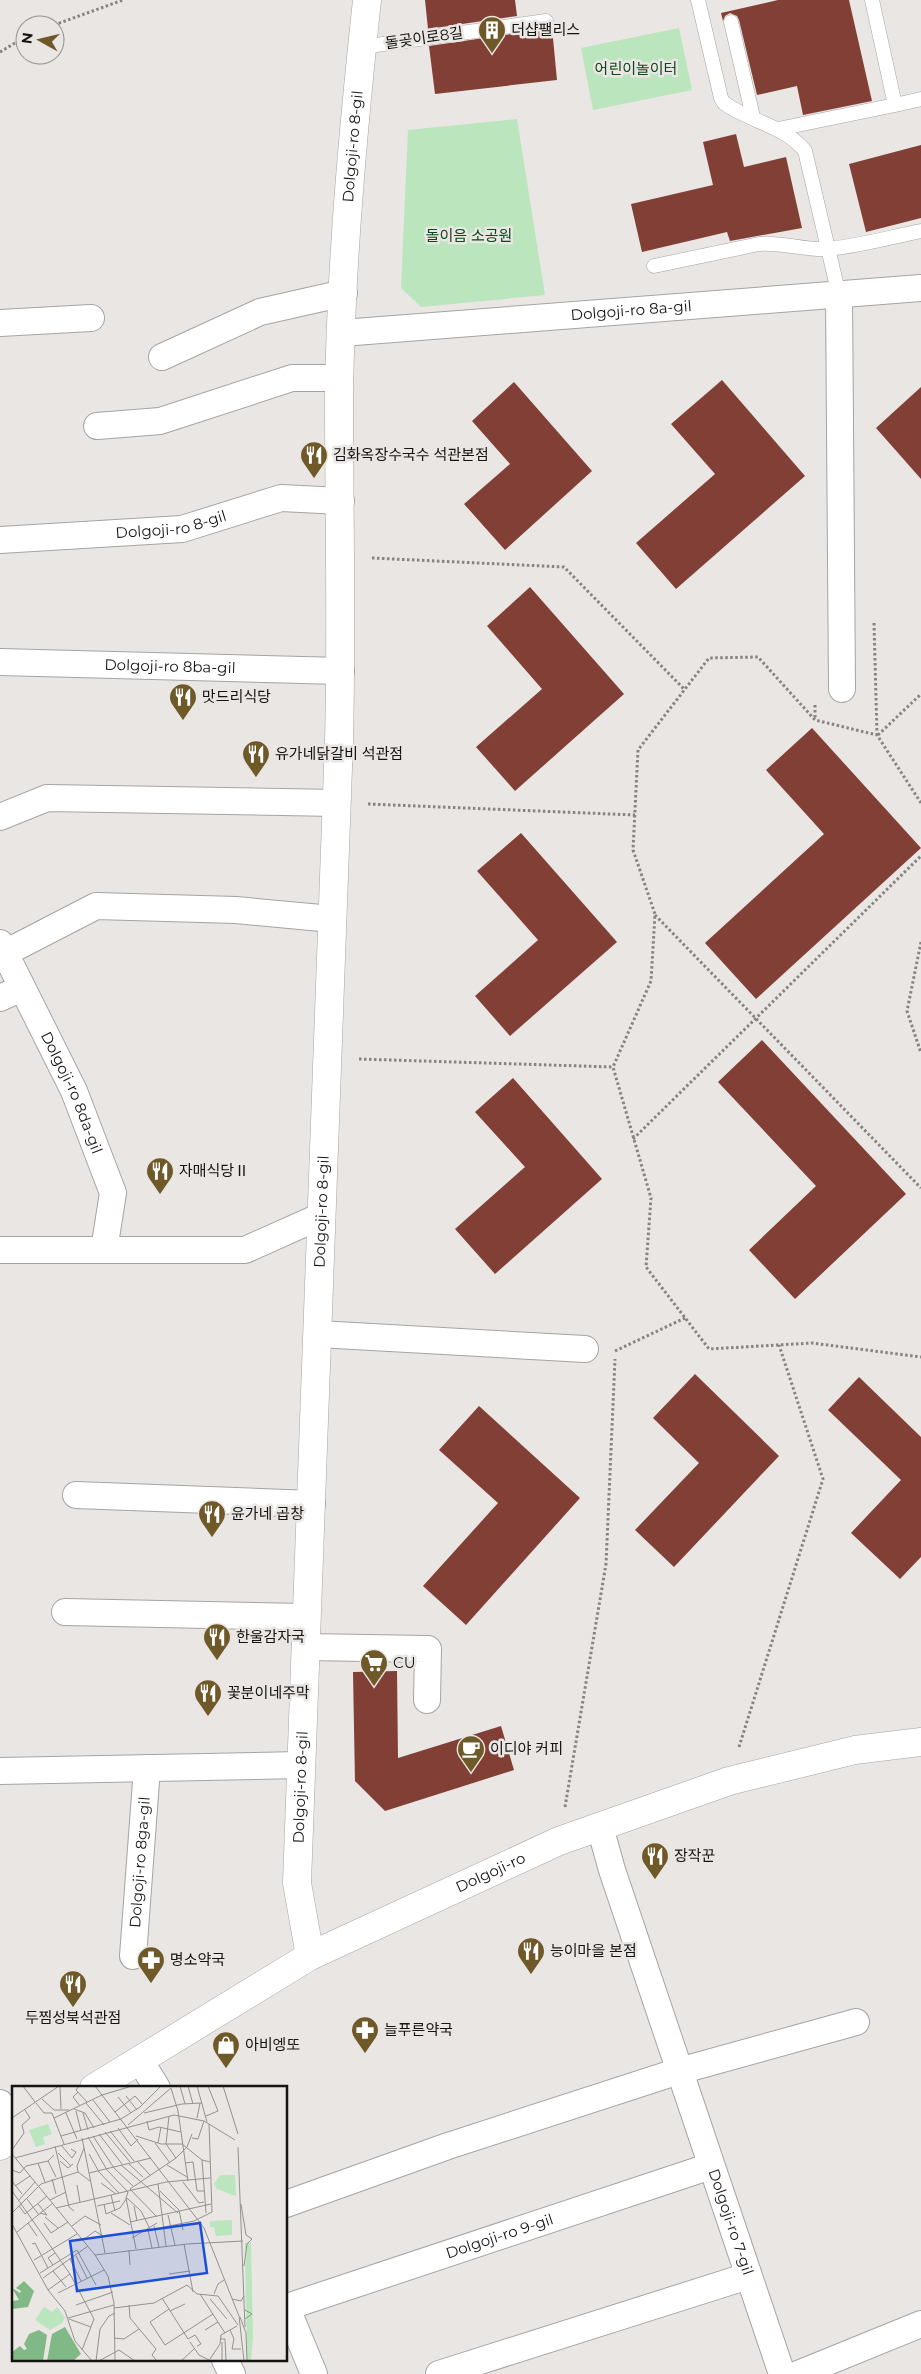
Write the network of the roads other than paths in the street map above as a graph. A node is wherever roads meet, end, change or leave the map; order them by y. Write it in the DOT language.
graph roads {
  1 [pos="366,0"];
  2 [pos="698,0"];
  3 [pos="872,0"];
  4 [pos="546,21"];
  5 [pos="731,22"];
  6 [pos="362,47"];
  7 [pos="921,99"];
  8 [pos="895,105"];
  9 [pos="753,118"];
  10 [pos="778,129"];
  11 [pos="921,231"];
  12 [pos="828,248"];
  13 [pos="654,266"];
  14 [pos="921,288"];
  15 [pos="344,293"];
  16 [pos="838,295"];
  17 [pos="91,318"];
  18 [pos="0,323"];
  19 [pos="342,333"];
  20 [pos="162,357"];
  21 [pos="340,378"];
  22 [pos="97,426"];
  23 [pos="341,501"];
  24 [pos="0,540"];
  25 [pos="0,662"];
  26 [pos="341,671"];
  27 [pos="842,689"];
  28 [pos="337,803"];
  29 [pos="0,817"];
  30 [pos="332,919"];
  31 [pos="3,948"];
  32 [pos="11,993"];
  33 [pos="321,1216"];
  34 [pos="0,1250"];
  35 [pos="104,1250"];
  36 [pos="318,1334"];
  37 [pos="585,1349"];
  38 [pos="76,1495"];
  39 [pos="312,1504"];
  40 [pos="65,1612"];
  41 [pos="307,1617"];
  42 [pos="305,1647"];
  43 [pos="427,1700"];
  44 [pos="921,1742"];
  45 [pos="300,1765"];
  46 [pos="148,1768"];
  47 [pos="0,1771"];
  48 [pos="600,1827"];
  49 [pos="133,1956"];
  50 [pos="310,1956"];
  51 [pos="856,2022"];
  52 [pos="140,2060"];
  53 [pos="679,2071"];
  54 [pos="97,2086"];
  55 [pos="156,2086"];
  56 [pos="0,2103"];
  57 [pos="12,2124"];
  58 [pos="12,2138"];
  59 [pos="0,2146"];
  60 [pos="711,2166"];
  61 [pos="288,2203"];
  62 [pos="748,2276"];
  63 [pos="288,2307"];
  64 [pos="288,2309"];
  65 [pos="921,2324"];
  66 [pos="226,2362"];
  67 [pos="232,2374"];
  68 [pos="314,2374"];
  69 [pos="439,2374"];
  70 [pos="782,2374"];
  71 [pos="798,2374"];
  1 -- 6 [label="street, Dolgoji-ro 8-gil"];
  2 -- 9 [label="lane"];
  3 -- 8 [label="lane"];
  4 -- 6 [label="lane, 돌곶이로8길"];
  5 -- 9 [label="lane"];
  6 -- 15 [label="street, Dolgoji-ro 8-gil"];
  7 -- 8 [label="lane"];
  8 -- 10 [label="lane"];
  9 -- 10 [label="lane"];
  10 -- 12 [label="lane"];
  11 -- 12 [label="lane"];
  12 -- 13 [label="lane"];
  12 -- 16 [label="lane"];
  14 -- 16 [label="street, Dolgoji-ro 8a-gil"];
  15 -- 19 [label="street, Dolgoji-ro 8-gil"];
  15 -- 20 [label="street"];
  16 -- 19 [label="street, Dolgoji-ro 8a-gil"];
  16 -- 27 [label="street"];
  17 -- 18 [label="street"];
  19 -- 21 [label="street, Dolgoji-ro 8-gil"];
  21 -- 22 [label="street"];
  21 -- 23 [label="street, Dolgoji-ro 8-gil"];
  23 -- 24 [label="street, Dolgoji-ro 8-gil"];
  23 -- 26 [label="street, Dolgoji-ro 8-gil"];
  25 -- 26 [label="street, Dolgoji-ro 8ba-gil"];
  26 -- 28 [label="street, Dolgoji-ro 8-gil"];
  28 -- 29 [label="street"];
  28 -- 30 [label="street, Dolgoji-ro 8-gil"];
  30 -- 31 [label="street"];
  30 -- 33 [label="street, Dolgoji-ro 8-gil"];
  31 -- 32 [label="street, Dolgoji-ro 8da-gil"];
  32 -- 35 [label="street, Dolgoji-ro 8da-gil"];
  33 -- 35 [label="street"];
  33 -- 36 [label="street, Dolgoji-ro 8-gil"];
  34 -- 35 [label="street"];
  36 -- 37 [label="street"];
  36 -- 39 [label="street, Dolgoji-ro 8-gil"];
  38 -- 39 [label="street"];
  39 -- 41 [label="street, Dolgoji-ro 8-gil"];
  40 -- 41 [label="street"];
  41 -- 42 [label="street, Dolgoji-ro 8-gil"];
  42 -- 43 [label="street"];
  42 -- 45 [label="street, Dolgoji-ro 8-gil"];
  44 -- 48 [label="street, Dolgoji-ro"];
  45 -- 46 [label="street"];
  45 -- 50 [label="street, Dolgoji-ro 8-gil"];
  46 -- 47 [label="street"];
  46 -- 49 [label="street, Dolgoji-ro 8ga-gil"];
  48 -- 50 [label="street, Dolgoji-ro"];
  48 -- 53 [label="street, Dolgoji-ro 7-gil"];
  50 -- 52 [label="street, Dolgoji-ro"];
  51 -- 53 [label="street"];
  52 -- 54 [label="street, Dolgoji-ro"];
  52 -- 55 [label="street"];
  53 -- 60 [label="street, Dolgoji-ro 7-gil"];
  53 -- 61 [label="street"];
  56 -- 57 [label="street"];
  58 -- 59 [label="street"];
  60 -- 62 [label="street, Dolgoji-ro 7-gil"];
  60 -- 63 [label="street, Dolgoji-ro 9-gil"];
  62 -- 69 [label="street"];
  62 -- 70 [label="street, Dolgoji-ro 7-gil"];
  64 -- 68 [label="street, Dolgoji-ro 9-gil"];
  65 -- 71 [label="street"];
  66 -- 67 [label="street"];
}
